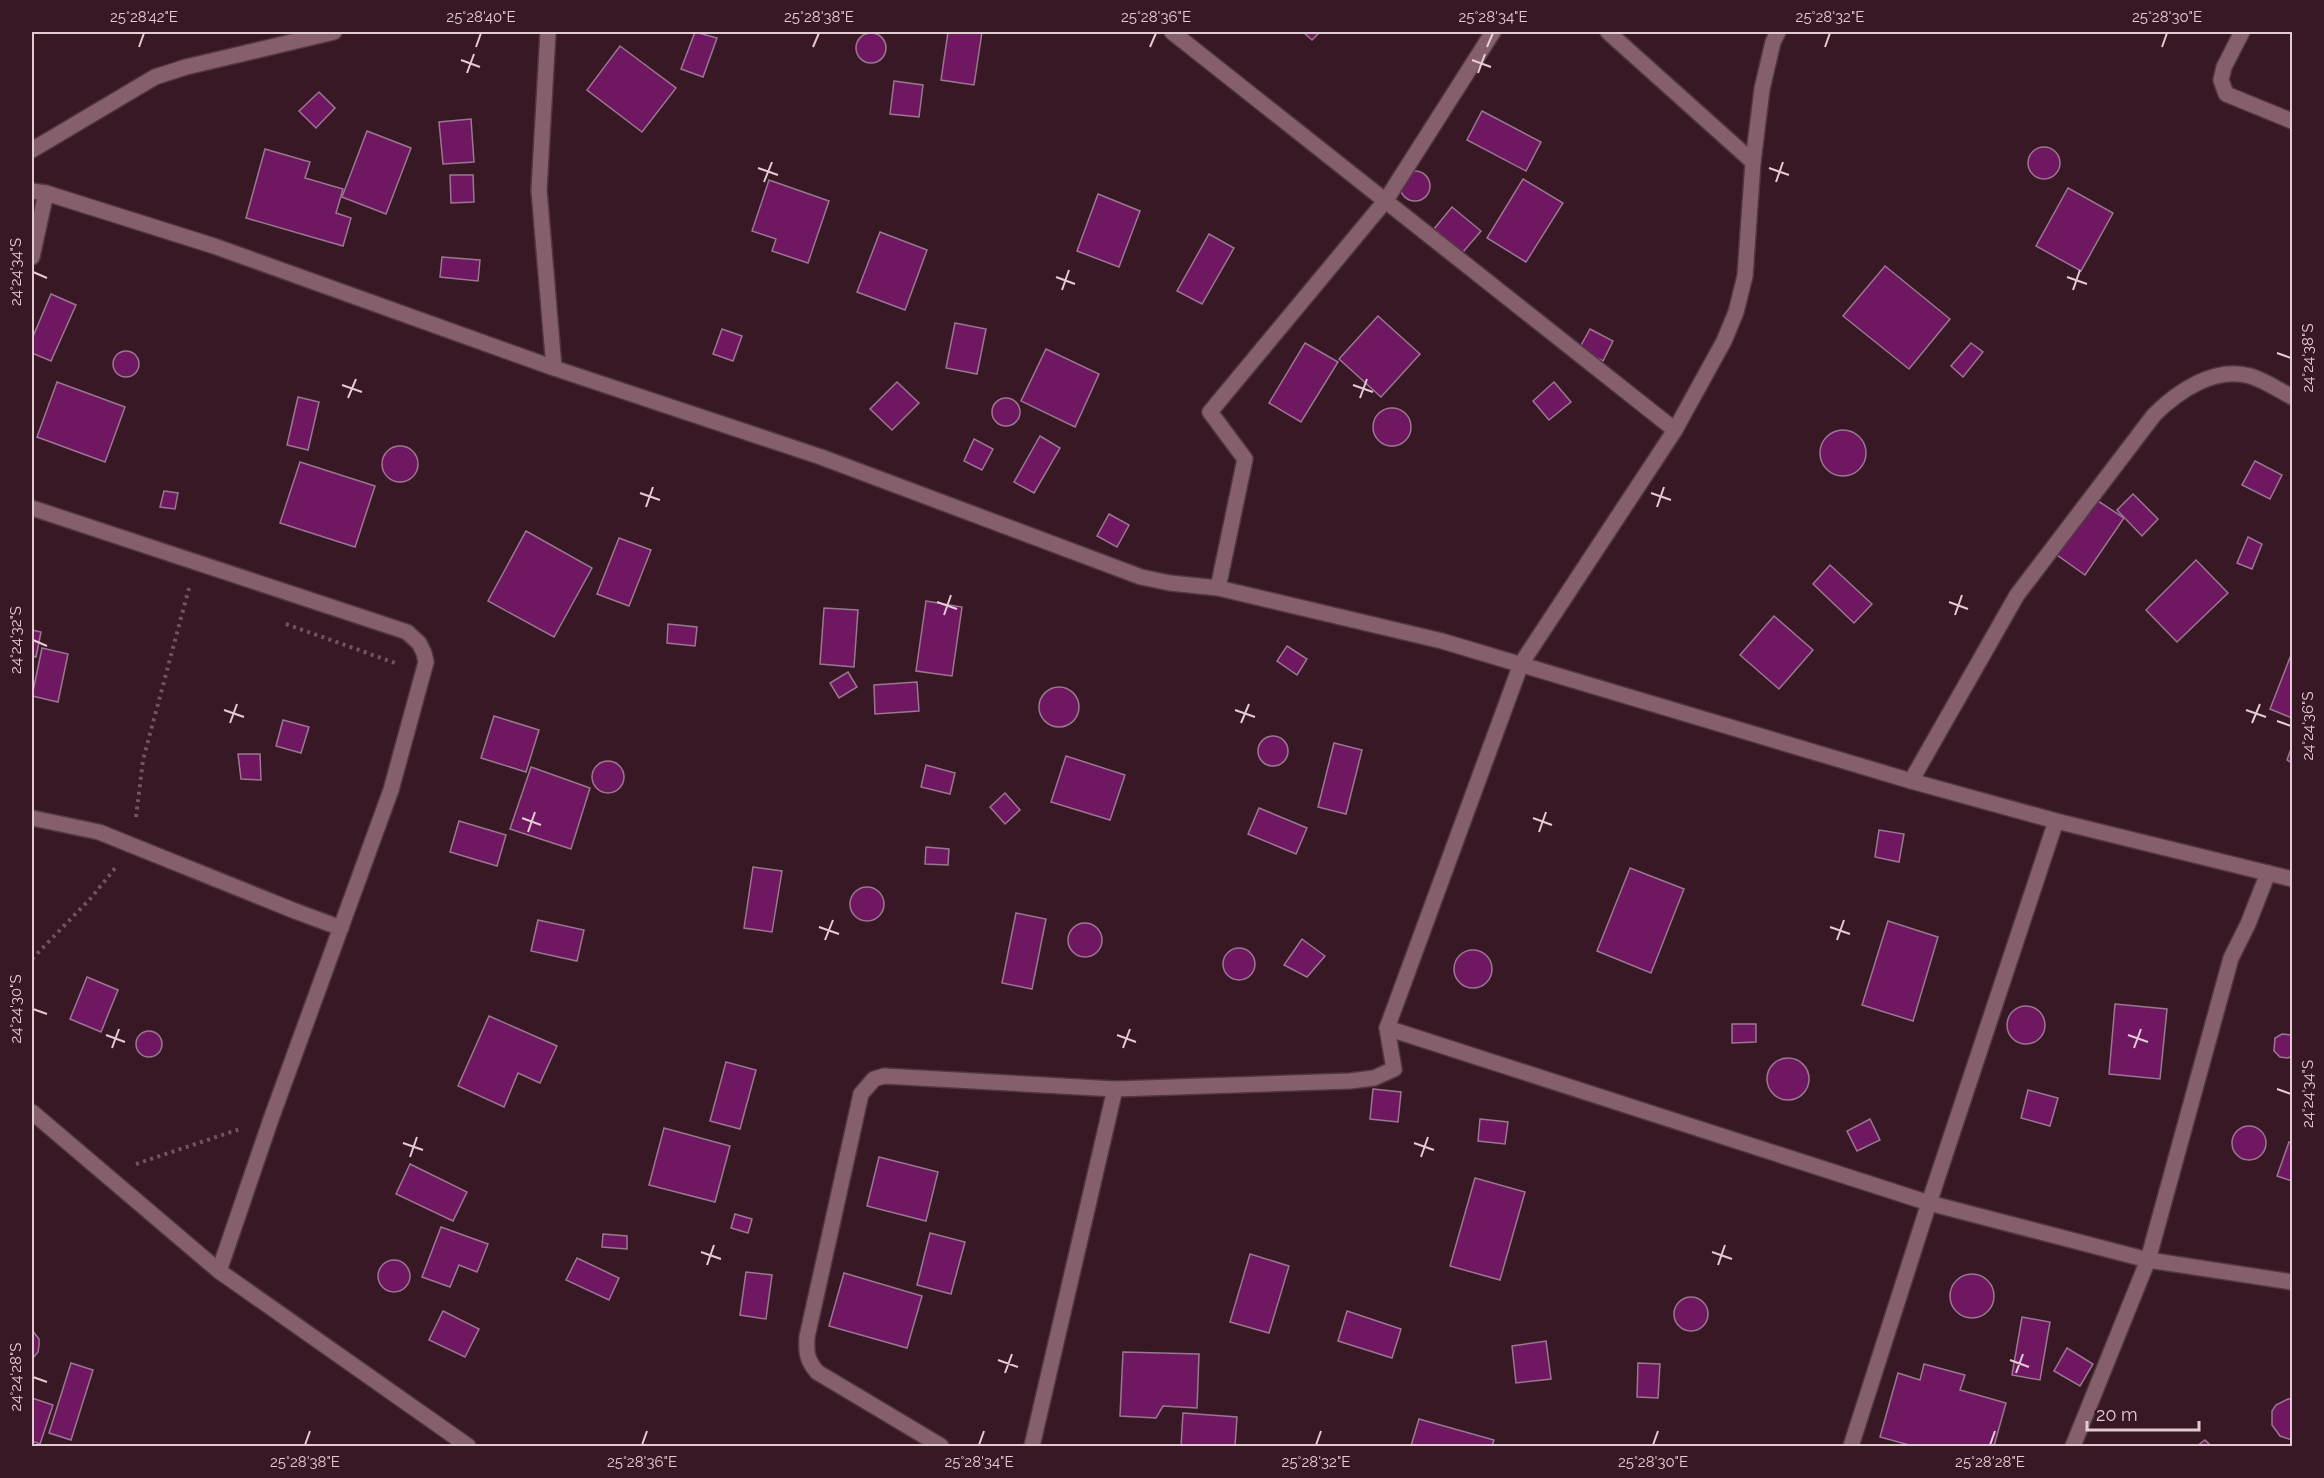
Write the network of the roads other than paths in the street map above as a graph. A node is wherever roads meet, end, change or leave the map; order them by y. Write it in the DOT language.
graph roads {
  1 [pos="334,32"];
  2 [pos="548,32"];
  3 [pos="1172,32"];
  4 [pos="1493,32"];
  5 [pos="1608,32"];
  6 [pos="1778,32"];
  7 [pos="2242,32"];
  8 [pos="2292,121"];
  9 [pos="32,150"];
  10 [pos="1753,162"];
  11 [pos="39,192"];
  12 [pos="1386,200"];
  13 [pos="32,257"];
  14 [pos="554,368"];
  15 [pos="2292,397"];
  16 [pos="1675,430"];
  17 [pos="32,508"];
  18 [pos="1218,588"];
  19 [pos="1521,664"];
  20 [pos="1911,781"];
  21 [pos="32,818"];
  22 [pos="2056,821"];
  23 [pos="2268,873"];
  24 [pos="2292,879"];
  25 [pos="341,928"];
  26 [pos="1387,1028"];
  27 [pos="1115,1089"];
  28 [pos="32,1112"];
  29 [pos="1929,1203"];
  30 [pos="2148,1260"];
  31 [pos="219,1271"];
  32 [pos="2292,1282"];
  33 [pos="468,1446"];
  34 [pos="941,1446"];
  35 [pos="1032,1446"];
  36 [pos="1851,1446"];
  37 [pos="2073,1446"];
  1 -- 9 [label="street"];
  2 -- 14 [label="street"];
  3 -- 12 [label="street"];
  4 -- 12 [label="street"];
  5 -- 10 [label="street"];
  6 -- 10 [label="street"];
  7 -- 8 [label="street"];
  10 -- 16 [label="street"];
  11 -- 13 [label="street"];
  11 -- 14 [label="street"];
  12 -- 16 [label="street"];
  12 -- 18 [label="street"];
  14 -- 18 [label="street"];
  15 -- 20 [label="street"];
  16 -- 19 [label="street"];
  17 -- 25 [label="street"];
  18 -- 19 [label="street"];
  19 -- 20 [label="street"];
  19 -- 26 [label="street"];
  20 -- 22 [label="street"];
  21 -- 25 [label="street"];
  22 -- 23 [label="street"];
  22 -- 29 [label="street"];
  23 -- 24 [label="street"];
  23 -- 30 [label="street"];
  25 -- 31 [label="street"];
  26 -- 27 [label="street"];
  26 -- 29 [label="street"];
  27 -- 34 [label="street"];
  27 -- 35 [label="street"];
  28 -- 31 [label="street"];
  29 -- 30 [label="street"];
  29 -- 36 [label="street"];
  30 -- 32 [label="street"];
  30 -- 37 [label="street"];
  31 -- 33 [label="street"];
}
